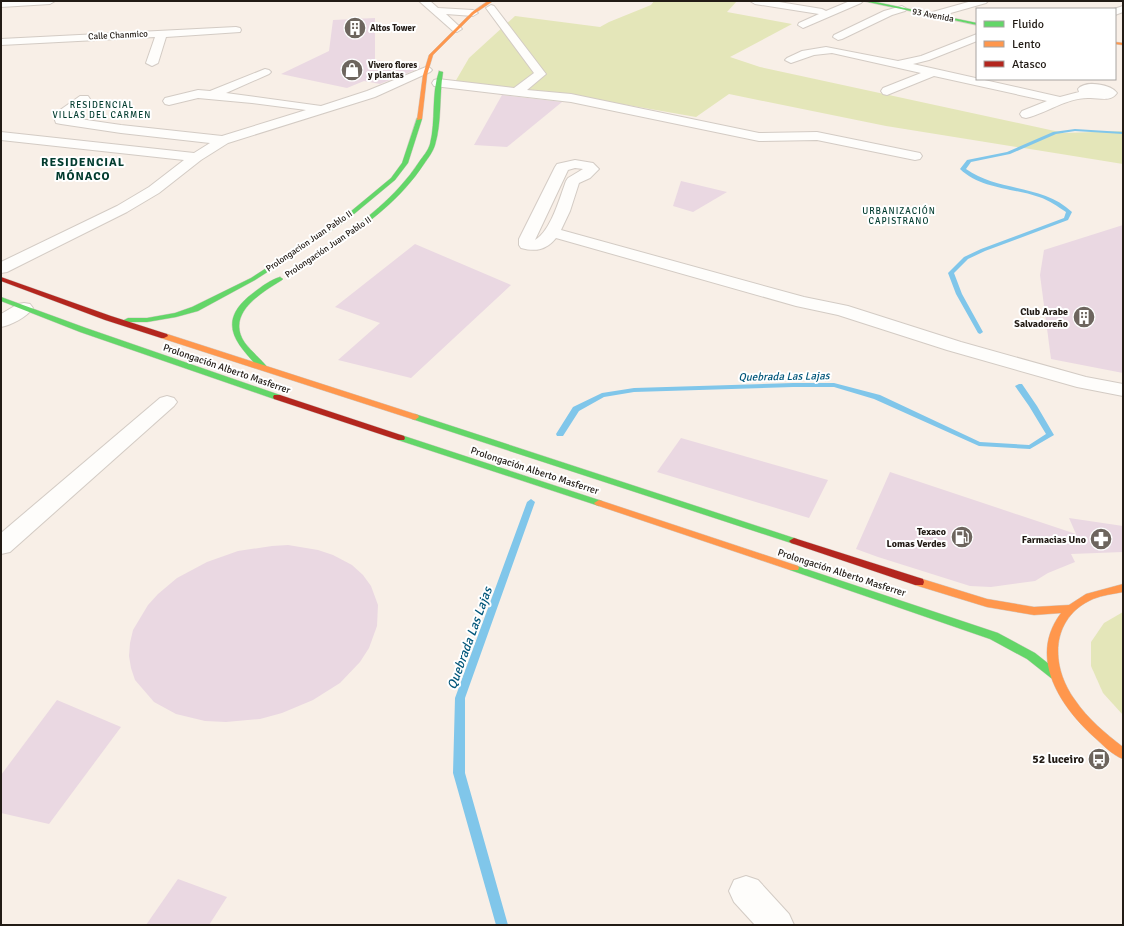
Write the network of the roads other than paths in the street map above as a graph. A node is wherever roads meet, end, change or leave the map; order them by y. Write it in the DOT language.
graph roads {
  1 [pos="50,1"];
  2 [pos="424,1"];
  3 [pos="755,1"];
  4 [pos="858,1"];
  5 [pos="865,1"];
  6 [pos="984,1"];
  7 [pos="1,4"];
  8 [pos="494,4"];
  9 [pos="902,9"];
  10 [pos="436,11"];
  11 [pos="822,12"];
  12 [pos="473,13"];
  13 [pos="934,15"];
  14 [pos="976,24"];
  15 [pos="803,25"];
  16 [pos="457,29"];
  17 [pos="236,30"];
  18 [pos="162,33"];
  19 [pos="838,37"];
  20 [pos="976,37"];
  21 [pos="1,42"];
  22 [pos="454,45"];
  23 [pos="791,60"];
  24 [pos="445,62"];
  25 [pos="152,63"];
  26 [pos="897,65"];
  27 [pos="426,70"];
  28 [pos="265,72"];
  29 [pos="931,73"];
  30 [pos="438,83"];
  31 [pos="887,91"];
  32 [pos="516,92"];
  33 [pos="213,95"];
  34 [pos="1123,98"];
  35 [pos="84,99"];
  36 [pos="1059,100"];
  37 [pos="169,101"];
  38 [pos="321,109"];
  39 [pos="1026,114"];
  40 [pos="1,136"];
  41 [pos="222,140"];
  42 [pos="915,156"];
  43 [pos="196,157"];
  44 [pos="556,225"];
  45 [pos="322,252"];
  46 [pos="1,268"];
  47 [pos="290,272"];
  48 [pos="1,279"];
  49 [pos="1,299"];
  50 [pos="24,308"];
  51 [pos="108,318"];
  52 [pos="1,322"];
  53 [pos="264,368"];
  54 [pos="1123,390"];
  55 [pos="167,402"];
  56 [pos="1,546"];
  57 [pos="1123,588"];
  58 [pos="1069,609"];
  59 [pos="1055,675"];
  60 [pos="1123,754"];
  61 [pos="746,891"];
  62 [pos="777,925"];
  1 -- 7 [label="street"];
  2 -- 10 [label="street"];
  3 -- 11 [label="street"];
  4 -- 15 [label="street"];
  5 -- 9 [label="main road, 93 Avenida"];
  6 -- 13 [label="street"];
  8 -- 12 [label="main road, Prolongacion Juan Pablo II"];
  8 -- 22 [label="main road"];
  8 -- 32 [label="street"];
  9 -- 13 [label="main road, 93 Avenida"];
  9 -- 19 [label="street"];
  10 -- 12 [label="street"];
  10 -- 16 [label="street"];
  12 -- 16 [label="main road, Prolongacion Juan Pablo II"];
  13 -- 14 [label="main road, 93 Avenida"];
  16 -- 27 [label="main road, Prolongacion Juan Pablo II"];
  17 -- 18 [label="street, Calle Chanmico"];
  18 -- 21 [label="street, Calle Chanmico"];
  18 -- 25 [label="street"];
  20 -- 26 [label="street"];
  23 -- 26 [label="street"];
  24 -- 30 [label="main road, Prolongación Juan Pablo II"];
  26 -- 29 [label="street"];
  27 -- 38 [label="street"];
  27 -- 51 [label="main road, Prolongacion Juan Pablo II"];
  28 -- 33 [label="street"];
  29 -- 31 [label="street"];
  29 -- 36 [label="street"];
  30 -- 32 [label="street"];
  30 -- 45 [label="main road, Prolongación Juan Pablo II"];
  32 -- 42 [label="street"];
  33 -- 37 [label="street"];
  33 -- 38 [label="street"];
  34 -- 36 [label="street"];
  35 -- 41 [label="street"];
  36 -- 39 [label="street"];
  38 -- 41 [label="street"];
  40 -- 43 [label="street"];
  41 -- 43 [label="street"];
  43 -- 46 [label="street"];
  44 -- 44 [label="street"];
  44 -- 54 [label="street"];
  47 -- 53 [label="main road, Prolongación Juan Pablo II"];
  48 -- 51 [label="main road, Prolongación Alberto Masferrer"];
  49 -- 50 [label="main road, Prolongación Alberto Masferrer"];
  50 -- 52 [label="street"];
  50 -- 59 [label="main road, Prolongación Alberto Masferrer"];
  51 -- 53 [label="main road, Prolongación Alberto Masferrer"];
  53 -- 58 [label="main road, Prolongación Alberto Masferrer"];
  55 -- 56 [label="street"];
  57 -- 58 [label="main road"];
  58 -- 59 [label="main road"];
  59 -- 60 [label="main road"];
  61 -- 62 [label="street"];
}
